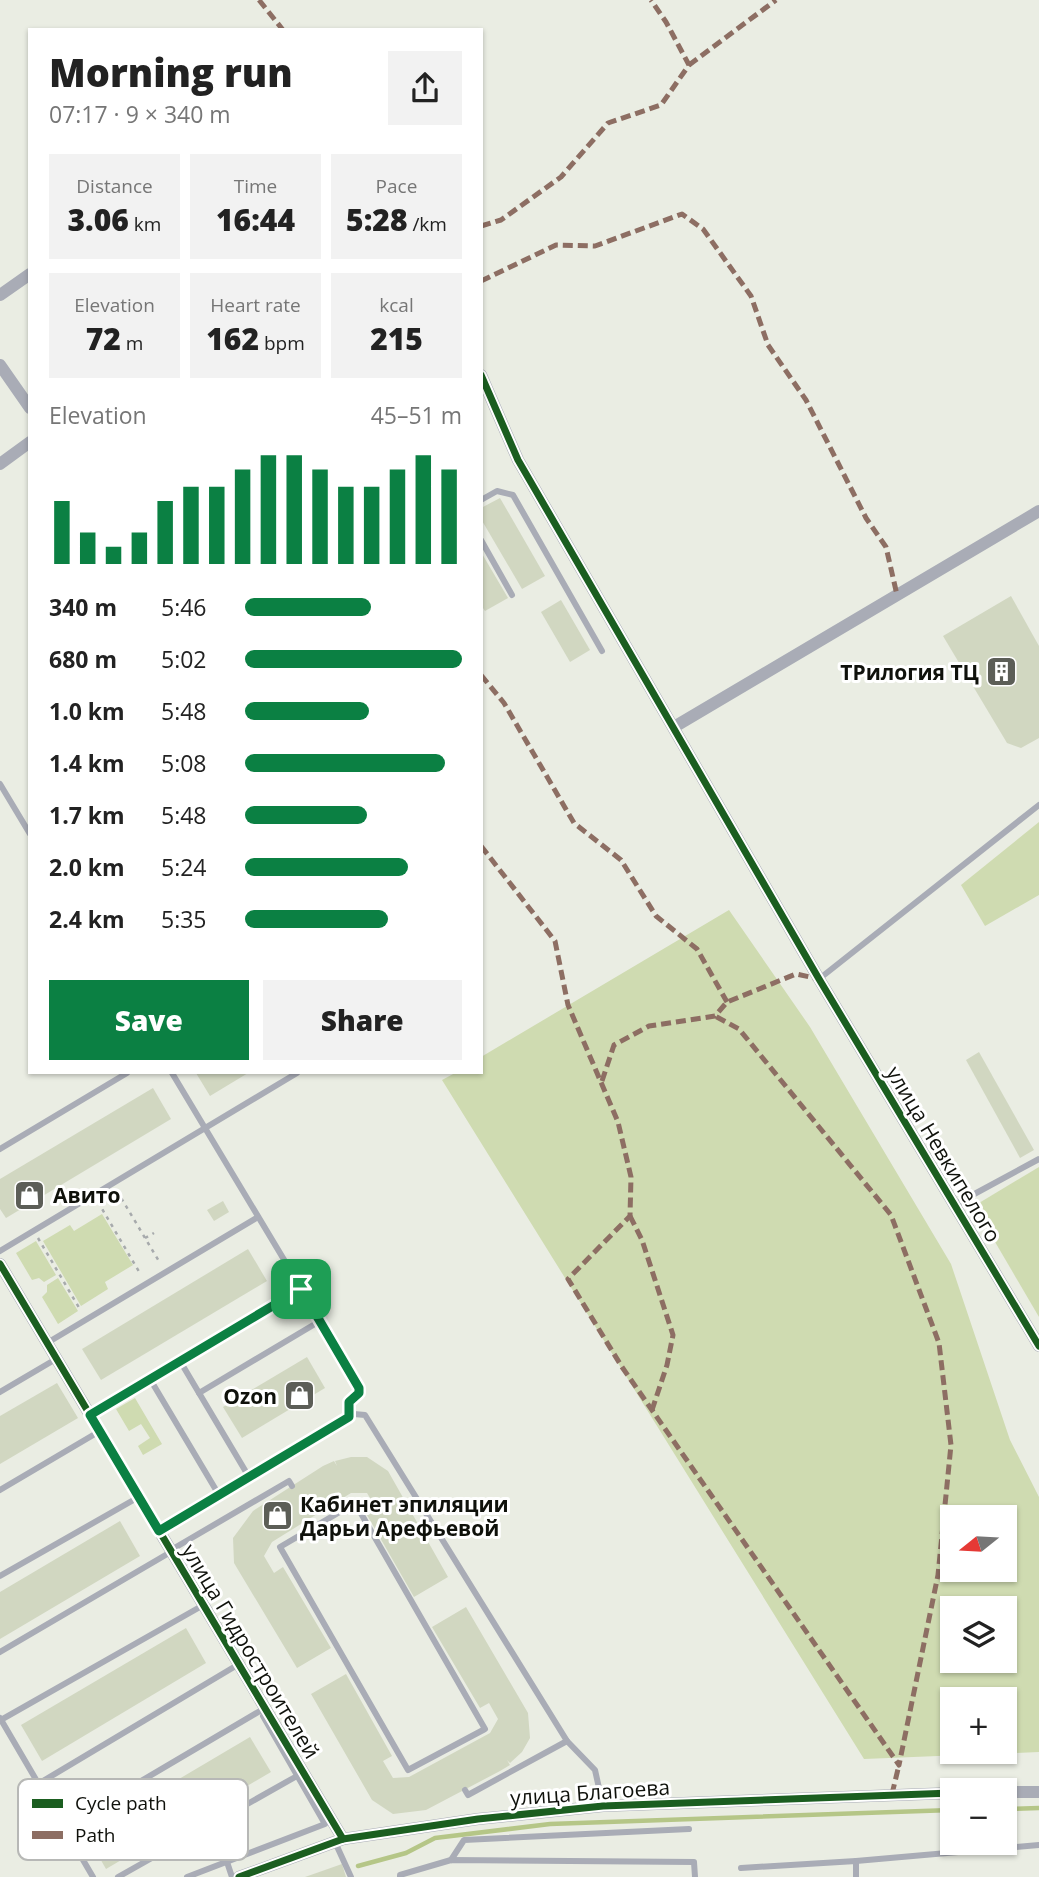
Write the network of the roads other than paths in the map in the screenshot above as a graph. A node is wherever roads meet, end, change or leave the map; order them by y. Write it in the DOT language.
graph roads {
  1 [pos="28,275"];
  2 [pos="0,295"];
  3 [pos="0,365"];
  4 [pos="483,380"];
  5 [pos="28,405"];
  6 [pos="28,445"];
  7 [pos="0,464"];
  8 [pos="483,499"];
  9 [pos="1039,511"];
  10 [pos="483,544"];
  11 [pos="512,595"];
  12 [pos="602,651"];
  13 [pos="674,727"];
  14 [pos="0,784"];
  15 [pos="1039,805"];
  16 [pos="28,831"];
  17 [pos="819,979"];
  18 [pos="125,1074"];
  19 [pos="173,1074"];
  20 [pos="295,1074"];
  21 [pos="205,1128"];
  22 [pos="0,1149"];
  23 [pos="1039,1159"];
  24 [pos="954,1205"];
  25 [pos="258,1217"];
  26 [pos="0,1251"];
  27 [pos="0,1264"];
  28 [pos="301,1289"];
  29 [pos="320,1321"];
  30 [pos="47,1343"];
  31 [pos="1039,1346"];
  32 [pos="57,1359"];
  33 [pos="180,1361"];
  34 [pos="150,1379"];
  35 [pos="0,1392"];
  36 [pos="200,1393"];
  37 [pos="90,1415"];
  38 [pos="349,1417"];
  39 [pos="100,1432"];
  40 [pos="249,1477"];
  41 [pos="292,1486"];
  42 [pos="0,1490"];
  43 [pos="219,1495"];
  44 [pos="312,1517"];
  45 [pos="317,1525"];
  46 [pos="159,1531"];
  47 [pos="170,1551"];
  48 [pos="0,1576"];
  49 [pos="200,1607"];
  50 [pos="0,1652"];
  51 [pos="234,1667"];
  52 [pos="260,1711"];
  53 [pos="1,1719"];
  54 [pos="567,1741"];
  55 [pos="297,1776"];
  56 [pos="35,1779"];
  57 [pos="46,1779"];
  58 [pos="145,1779"];
  59 [pos="465,1790"];
  60 [pos="1017,1792"];
  61 [pos="1039,1792"];
  62 [pos="940,1793"];
  63 [pos="248,1804"];
  64 [pos="603,1806"];
  65 [pos="689,1829"];
  66 [pos="339,1840"];
  67 [pos="1039,1845"];
  68 [pos="248,1854"];
  69 [pos="83,1860"];
  70 [pos="148,1860"];
  71 [pos="232,1860"];
  72 [pos="451,1860"];
  73 [pos="856,1861"];
  74 [pos="227,1862"];
  75 [pos="741,1868"];
  76 [pos="400,1876"];
  77 [pos="93,1877"];
  78 [pos="118,1877"];
  79 [pos="187,1877"];
  80 [pos="232,1877"];
  81 [pos="239,1877"];
  82 [pos="351,1877"];
  83 [pos="392,1877"];
  84 [pos="695,1877"];
  85 [pos="856,1877"];
  1 -- 2 [label="street"];
  3 -- 5 [label="street"];
  4 -- 13 [label="street, улица Невкипелого"];
  6 -- 7 [label="street"];
  8 -- 12 [label="lane"];
  9 -- 13 [label="street"];
  10 -- 11 [label="lane"];
  13 -- 17 [label="street, улица Невкипелого"];
  14 -- 16 [label="lane"];
  15 -- 17 [label="lane"];
  17 -- 24 [label="street, улица Невкипелого"];
  18 -- 22 [label="lane"];
  19 -- 21 [label="lane"];
  20 -- 21 [label="lane"];
  21 -- 25 [label="lane"];
  21 -- 26 [label="lane"];
  23 -- 24 [label="lane"];
  24 -- 31 [label="street, улица Невкипелого"];
  25 -- 28 [label="lane"];
  25 -- 30 [label="lane"];
  27 -- 30 [label="street, улица Гидростроителей"];
  28 -- 29 [label="lane"];
  28 -- 33 [label="lane"];
  29 -- 36 [label="lane"];
  29 -- 38 [label="lane"];
  30 -- 32 [label="street, улица Гидростроителей"];
  32 -- 35 [label="lane"];
  32 -- 37 [label="street, улица Гидростроителей"];
  33 -- 34 [label="lane"];
  33 -- 36 [label="lane"];
  34 -- 37 [label="lane"];
  34 -- 43 [label="lane"];
  36 -- 40 [label="lane"];
  37 -- 39 [label="street, улица Гидростроителей"];
  38 -- 40 [label="lane"];
  38 -- 54 [label="lane"];
  39 -- 42 [label="lane"];
  39 -- 46 [label="street, улица Гидростроителей"];
  40 -- 43 [label="lane"];
  41 -- 47 [label="lane"];
  43 -- 46 [label="lane"];
  44 -- 45 [label="lane"];
  45 -- 45 [label="lane"];
  46 -- 47 [label="street, улица Гидростроителей"];
  47 -- 48 [label="lane"];
  47 -- 49 [label="lane"];
  47 -- 50 [label="lane"];
  47 -- 66 [label="street, улица Гидростроителей"];
  49 -- 51 [label="lane"];
  49 -- 53 [label="lane"];
  51 -- 52 [label="lane"];
  51 -- 57 [label="lane"];
  52 -- 55 [label="lane"];
  52 -- 58 [label="lane"];
  53 -- 56 [label="lane"];
  54 -- 59 [label="lane"];
  54 -- 64 [label="lane"];
  55 -- 63 [label="lane"];
  55 -- 68 [label="lane"];
  60 -- 61 [label="street"];
  62 -- 64 [label="street, улица Благоева"];
  64 -- 66 [label="street, улица Благоева"];
  65 -- 72 [label="lane"];
  66 -- 81 [label="street, улица Благоева"];
  66 -- 82 [label="lane"];
  67 -- 73 [label="lane"];
  69 -- 77 [label="lane"];
  70 -- 78 [label="lane"];
  71 -- 74 [label="lane"];
  72 -- 76 [label="lane"];
  72 -- 84 [label="lane"];
  73 -- 75 [label="lane"];
  73 -- 85 [label="lane"];
  74 -- 79 [label="lane"];
  74 -- 80 [label="lane"];
  76 -- 83 [label="lane"];
}
